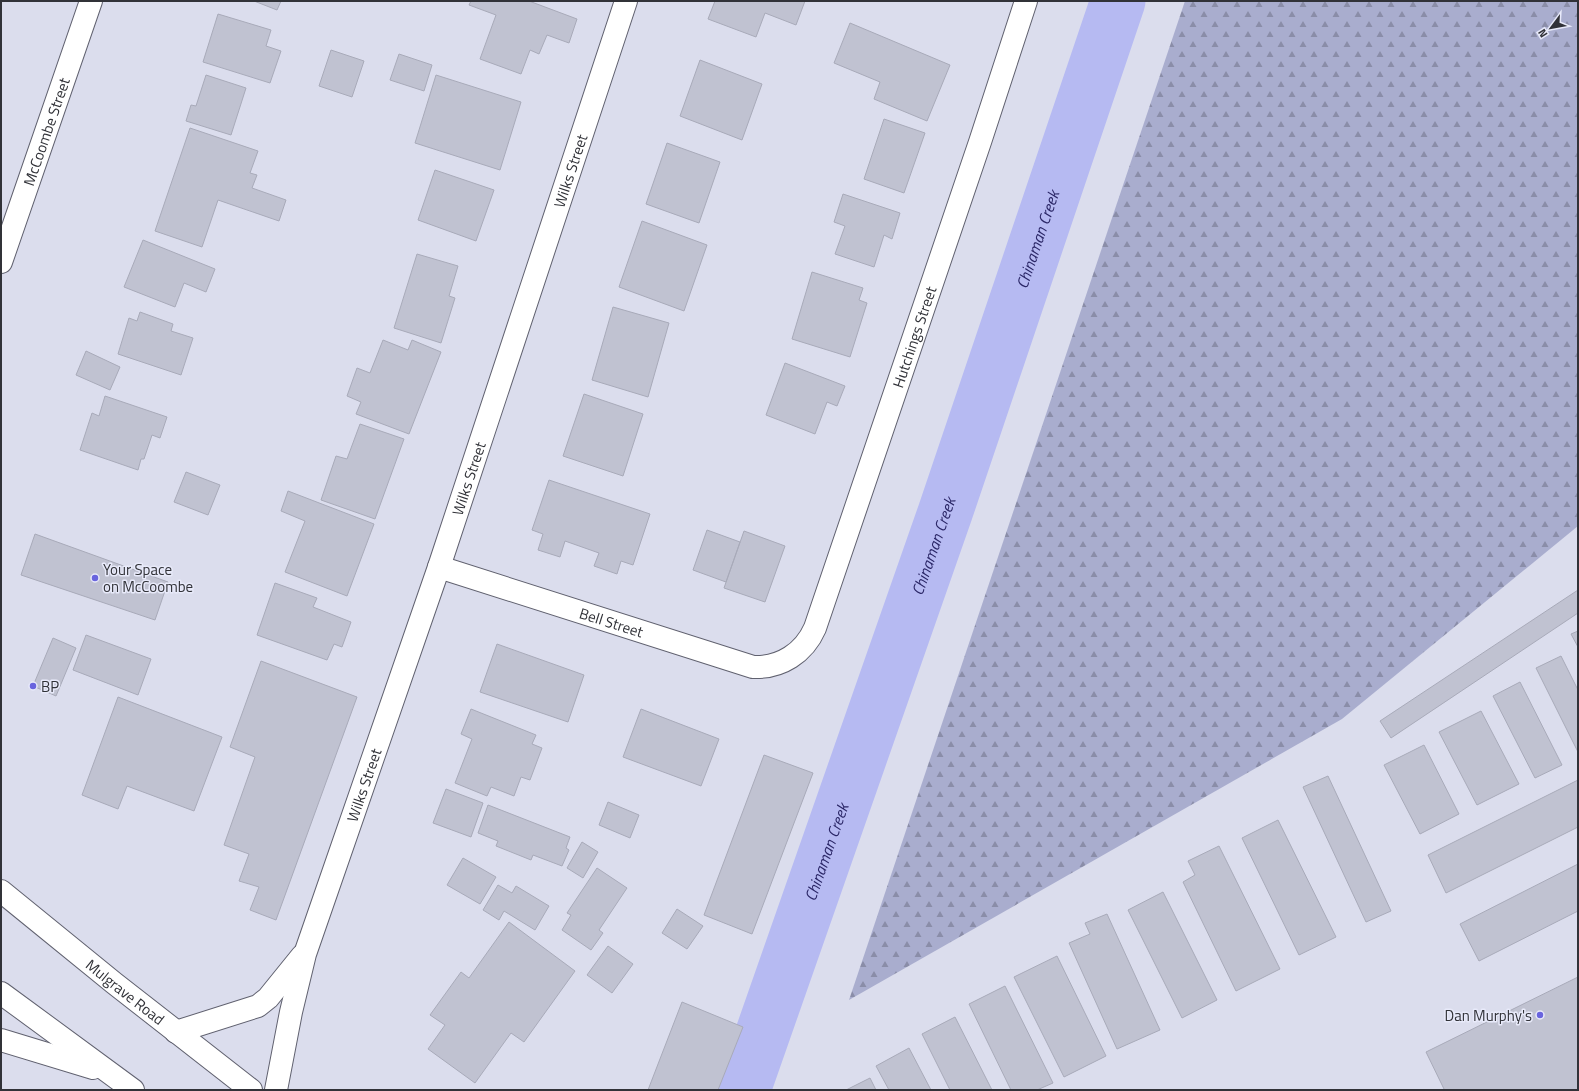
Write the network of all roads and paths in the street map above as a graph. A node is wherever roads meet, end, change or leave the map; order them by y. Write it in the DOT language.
graph roads {
  1 [pos="91,1"];
  2 [pos="626,1"];
  3 [pos="1020,2"];
  4 [pos="1,262"];
  5 [pos="439,567"];
  6 [pos="785,661"];
  7 [pos="1,890"];
  8 [pos="305,954"];
  9 [pos="1,993"];
  10 [pos="176,1032"];
  11 [pos="1,1040"];
  12 [pos="110,1073"];
  13 [pos="133,1090"];
  14 [pos="251,1090"];
  15 [pos="276,1090"];
  1 -- 4 [label="street, McCoombe Street"];
  2 -- 5 [label="street, Wilks Street"];
  3 -- 6 [label="street, Hutchings Street"];
  5 -- 6 [label="street, Bell Street"];
  5 -- 8 [label="street, Wilks Street"];
  7 -- 10 [label="street, Mulgrave Road"];
  8 -- 10 [label="street, Wilks Street"];
  8 -- 15 [label="street, Wilks Street"];
  9 -- 12 [label="street"];
  10 -- 14 [label="street, Mulgrave Road"];
  11 -- 12 [label="street"];
  12 -- 13 [label="street"];
}
